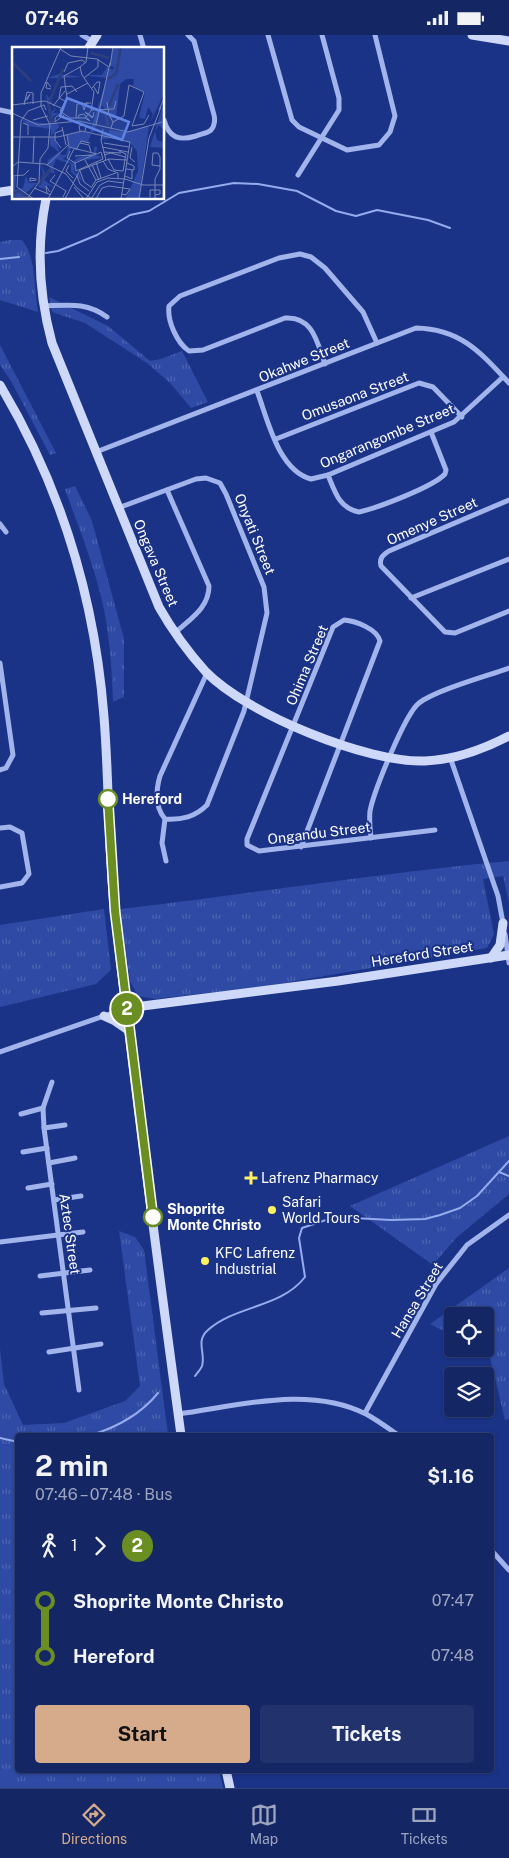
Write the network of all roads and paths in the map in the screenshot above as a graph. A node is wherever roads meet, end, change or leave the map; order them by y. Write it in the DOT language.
graph roads {
  1 [pos="82,35"];
  2 [pos="188,35"];
  3 [pos="268,35"];
  4 [pos="322,35"];
  5 [pos="374,35"];
  6 [pos="473,35"];
  7 [pos="509,41"];
  8 [pos="92,42"];
  9 [pos="165,124"];
  10 [pos="323,138"];
  11 [pos="298,175"];
  12 [pos="46,200"];
  13 [pos="45,306"];
  14 [pos="107,317"];
  15 [pos="377,343"];
  16 [pos="324,364"];
  17 [pos="503,377"];
  18 [pos="509,383"];
  19 [pos="0,385"];
  20 [pos="257,391"];
  21 [pos="462,417"];
  22 [pos="431,432"];
  23 [pos="276,439"];
  24 [pos="96,453"];
  25 [pos="328,475"];
  26 [pos="167,490"];
  27 [pos="509,499"];
  28 [pos="118,508"];
  29 [pos="0,524"];
  30 [pos="6,532"];
  31 [pos="509,559"];
  32 [pos="412,598"];
  33 [pos="509,611"];
  34 [pos="175,633"];
  35 [pos="0,663"];
  36 [pos="509,668"];
  37 [pos="207,673"];
  38 [pos="247,702"];
  39 [pos="293,725"];
  40 [pos="509,736"];
  41 [pos="340,743"];
  42 [pos="391,757"];
  43 [pos="450,757"];
  44 [pos="0,769"];
  45 [pos="165,819"];
  46 [pos="0,828"];
  47 [pos="435,830"];
  48 [pos="371,838"];
  49 [pos="301,847"];
  50 [pos="166,861"];
  51 [pos="0,887"];
  52 [pos="503,923"];
  53 [pos="509,935"];
  54 [pos="490,958"];
  55 [pos="509,958"];
  56 [pos="127,1008"];
  57 [pos="104,1016"];
  58 [pos="128,1031"];
  59 [pos="0,1052"];
  60 [pos="52,1082"];
  61 [pos="43,1108"];
  62 [pos="20,1114"];
  63 [pos="64,1125"];
  64 [pos="44,1128"];
  65 [pos="47,1148"];
  66 [pos="23,1152"];
  67 [pos="75,1158"];
  68 [pos="49,1163"];
  69 [pos="52,1184"];
  70 [pos="28,1188"];
  71 [pos="81,1196"];
  72 [pos="54,1200"];
  73 [pos="509,1215"];
  74 [pos="84,1232"];
  75 [pos="58,1235"];
  76 [pos="0,1242"];
  77 [pos="90,1270"];
  78 [pos="64,1273"];
  79 [pos="40,1277"];
  80 [pos="96,1308"];
  81 [pos="68,1311"];
  82 [pos="42,1313"];
  83 [pos="101,1343"];
  84 [pos="73,1348"];
  85 [pos="50,1351"];
  86 [pos="79,1390"];
  87 [pos="365,1413"];
  88 [pos="178,1414"];
  89 [pos="181,1433"];
  90 [pos="395,1433"];
  91 [pos="494,1553"];
  92 [pos="509,1570"];
  93 [pos="227,1773"];
  94 [pos="230,1788"];
  1 -- 8 [label="street"];
  2 -- 9 [label="street"];
  3 -- 10 [label="street"];
  4 -- 10 [label="street"];
  5 -- 10 [label="street"];
  6 -- 7 [label="main road"];
  10 -- 11 [label="street"];
  12 -- 13 [label="main road, Ongava Street"];
  13 -- 14 [label="street"];
  13 -- 24 [label="main road, Ongava Street"];
  15 -- 16 [label="street, Okahwe Street"];
  15 -- 16 [label="street"];
  15 -- 17 [label="street, Okahwe Street"];
  16 -- 20 [label="street, Okahwe Street"];
  17 -- 18 [label="street, Okahwe Street"];
  17 -- 21 [label="street, Ongarangombe Street"];
  19 -- 56 [label="main road"];
  20 -- 23 [label="street, Ongarangombe Street"];
  20 -- 24 [label="street, Okahwe Street"];
  21 -- 22 [label="street, Ongarangombe Street"];
  21 -- 23 [label="street, Omusaona Street"];
  22 -- 25 [label="street, Ongarangombe Street"];
  22 -- 25 [label="street"];
  23 -- 25 [label="street, Ongarangombe Street"];
  24 -- 28 [label="main road, Ongava Street"];
  26 -- 28 [label="street, Onyati Street"];
  26 -- 34 [label="street"];
  26 -- 38 [label="street, Onyati Street"];
  27 -- 32 [label="street, Omenye Street"];
  28 -- 34 [label="main road, Ongava Street"];
  29 -- 30 [label="street"];
  31 -- 32 [label="street"];
  32 -- 33 [label="street, Omenye Street"];
  34 -- 37 [label="main road, Ongava Street"];
  35 -- 44 [label="street"];
  36 -- 42 [label="street"];
  37 -- 38 [label="main road, Ongava Street"];
  37 -- 45 [label="street"];
  38 -- 39 [label="main road, Ongava Street"];
  38 -- 45 [label="street"];
  39 -- 41 [label="main road, Ongava Street"];
  39 -- 41 [label="street, Ohima Street"];
  39 -- 49 [label="street, Ongandu Street"];
  40 -- 43 [label="main road, Ongava Street"];
  41 -- 42 [label="main road, Ongava Street"];
  41 -- 49 [label="street, Ohima Street"];
  42 -- 43 [label="main road, Ongava Street"];
  42 -- 48 [label="street"];
  43 -- 52 [label="street"];
  45 -- 50 [label="street"];
  46 -- 51 [label="street"];
  47 -- 48 [label="street, Ongandu Street"];
  48 -- 49 [label="street, Ongandu Street"];
  52 -- 53 [label="main road"];
  52 -- 54 [label="main road"];
  52 -- 55 [label="street"];
  54 -- 55 [label="main road, Hereford Street"];
  54 -- 56 [label="main road, Hereford Street"];
  56 -- 57 [label="street, Hereford Street"];
  56 -- 58 [label="main road"];
  57 -- 58 [label="main road"];
  57 -- 59 [label="street, Hereford Street"];
  58 -- 88 [label="main road"];
  60 -- 61 [label="street, Aztec Street"];
  61 -- 62 [label="street"];
  61 -- 64 [label="street, Aztec Street"];
  63 -- 64 [label="street"];
  64 -- 65 [label="street, Aztec Street"];
  65 -- 66 [label="street"];
  65 -- 68 [label="street, Aztec Street"];
  67 -- 68 [label="street"];
  68 -- 69 [label="street, Aztec Street"];
  69 -- 70 [label="street"];
  69 -- 72 [label="street, Aztec Street"];
  71 -- 72 [label="street"];
  72 -- 75 [label="street, Aztec Street"];
  73 -- 87 [label="street, Hansa Street"];
  74 -- 75 [label="street"];
  75 -- 76 [label="street"];
  75 -- 78 [label="street, Aztec Street"];
  77 -- 78 [label="street"];
  78 -- 79 [label="street"];
  78 -- 81 [label="street, Aztec Street"];
  80 -- 81 [label="street"];
  81 -- 82 [label="street"];
  81 -- 84 [label="street, Aztec Street"];
  83 -- 84 [label="street"];
  84 -- 85 [label="street"];
  84 -- 86 [label="street, Aztec Street"];
  87 -- 88 [label="street"];
  87 -- 90 [label="street"];
  88 -- 89 [label="main road"];
  91 -- 92 [label="street"];
  93 -- 94 [label="main road"];
}
